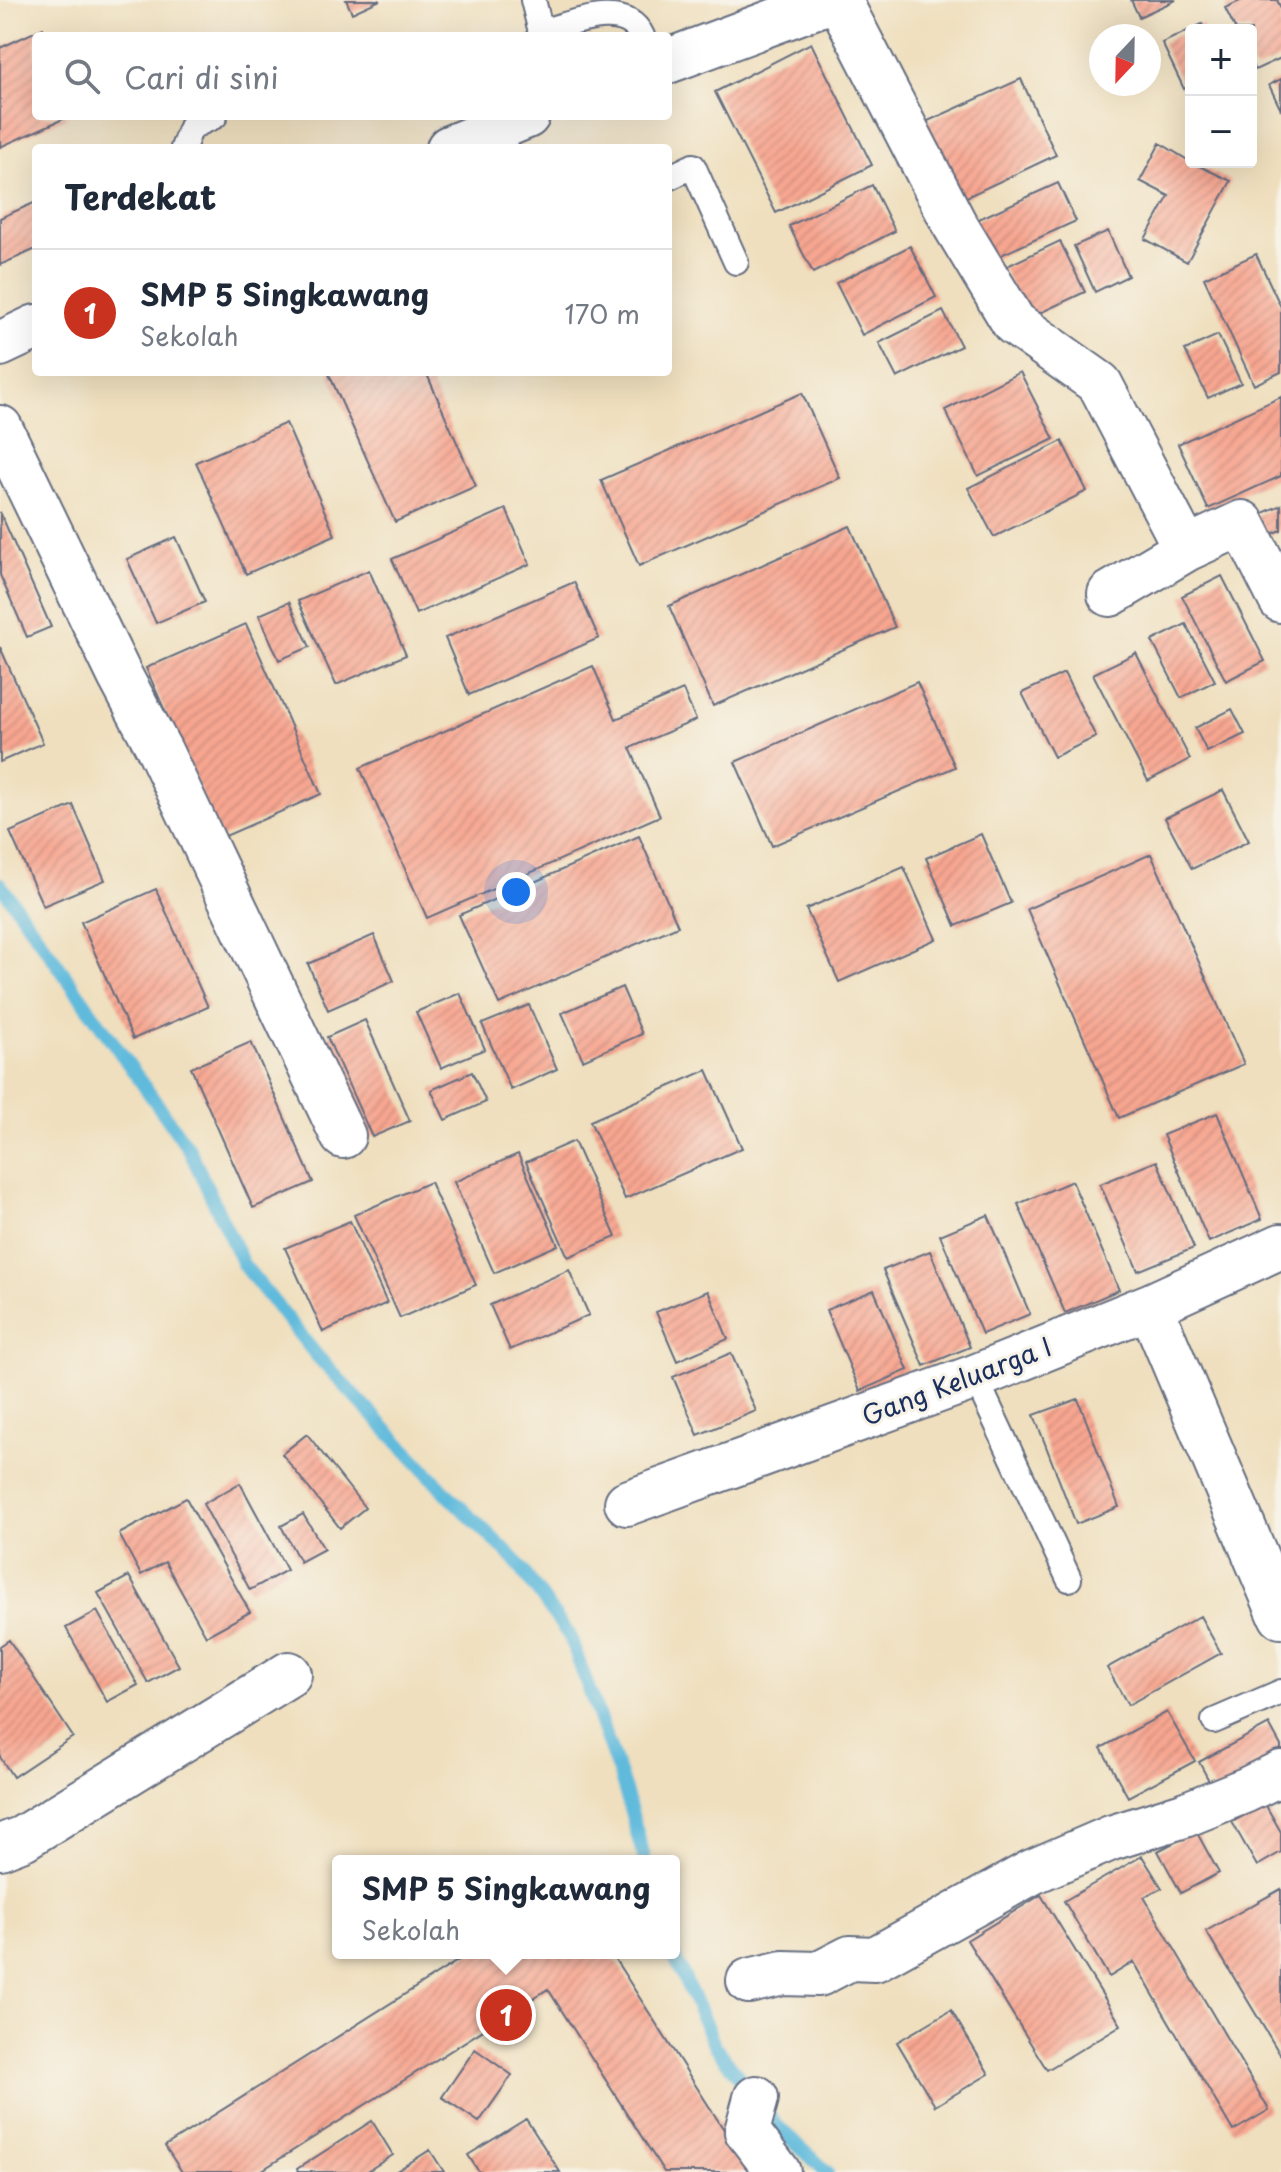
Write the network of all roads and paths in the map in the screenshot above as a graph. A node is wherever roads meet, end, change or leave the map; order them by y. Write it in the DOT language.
graph roads {
  1 [pos="533,0"];
  2 [pos="832,0"];
  3 [pos="839,0"];
  4 [pos="540,32"];
  5 [pos="547,32"];
  6 [pos="640,32"];
  7 [pos="672,60"];
  8 [pos="206,120"];
  9 [pos="520,129"];
  10 [pos="182,144"];
  11 [pos="464,144"];
  12 [pos="672,176"];
  13 [pos="736,262"];
  14 [pos="32,329"];
  15 [pos="0,344"];
  16 [pos="0,428"];
  17 [pos="1186,549"];
  18 [pos="1110,594"];
  19 [pos="1281,600"];
  20 [pos="343,1136"];
  21 [pos="1281,1246"];
  22 [pos="1150,1306"];
  23 [pos="975,1377"];
  24 [pos="627,1503"];
  25 [pos="1069,1579"];
  26 [pos="1281,1616"];
  27 [pos="289,1674"];
  28 [pos="1281,1692"];
  29 [pos="1214,1721"];
  30 [pos="1281,1773"];
  31 [pos="0,1847"];
  32 [pos="749,1981"];
  33 [pos="756,2098"];
  34 [pos="778,2172"];
  1 -- 4 [label="lane"];
  2 -- 7 [label="street"];
  3 -- 17 [label="street"];
  5 -- 6 [label="lane"];
  8 -- 10 [label="lane"];
  9 -- 11 [label="street"];
  12 -- 13 [label="lane"];
  14 -- 15 [label="street"];
  16 -- 20 [label="street"];
  17 -- 18 [label="street"];
  17 -- 19 [label="street"];
  21 -- 22 [label="street, Gang Keluarga I"];
  22 -- 23 [label="street, Gang Keluarga I"];
  22 -- 26 [label="street"];
  23 -- 24 [label="street, Gang Keluarga I"];
  23 -- 25 [label="lane"];
  27 -- 31 [label="street"];
  28 -- 29 [label="lane"];
  30 -- 32 [label="street"];
  33 -- 34 [label="street"];
}
